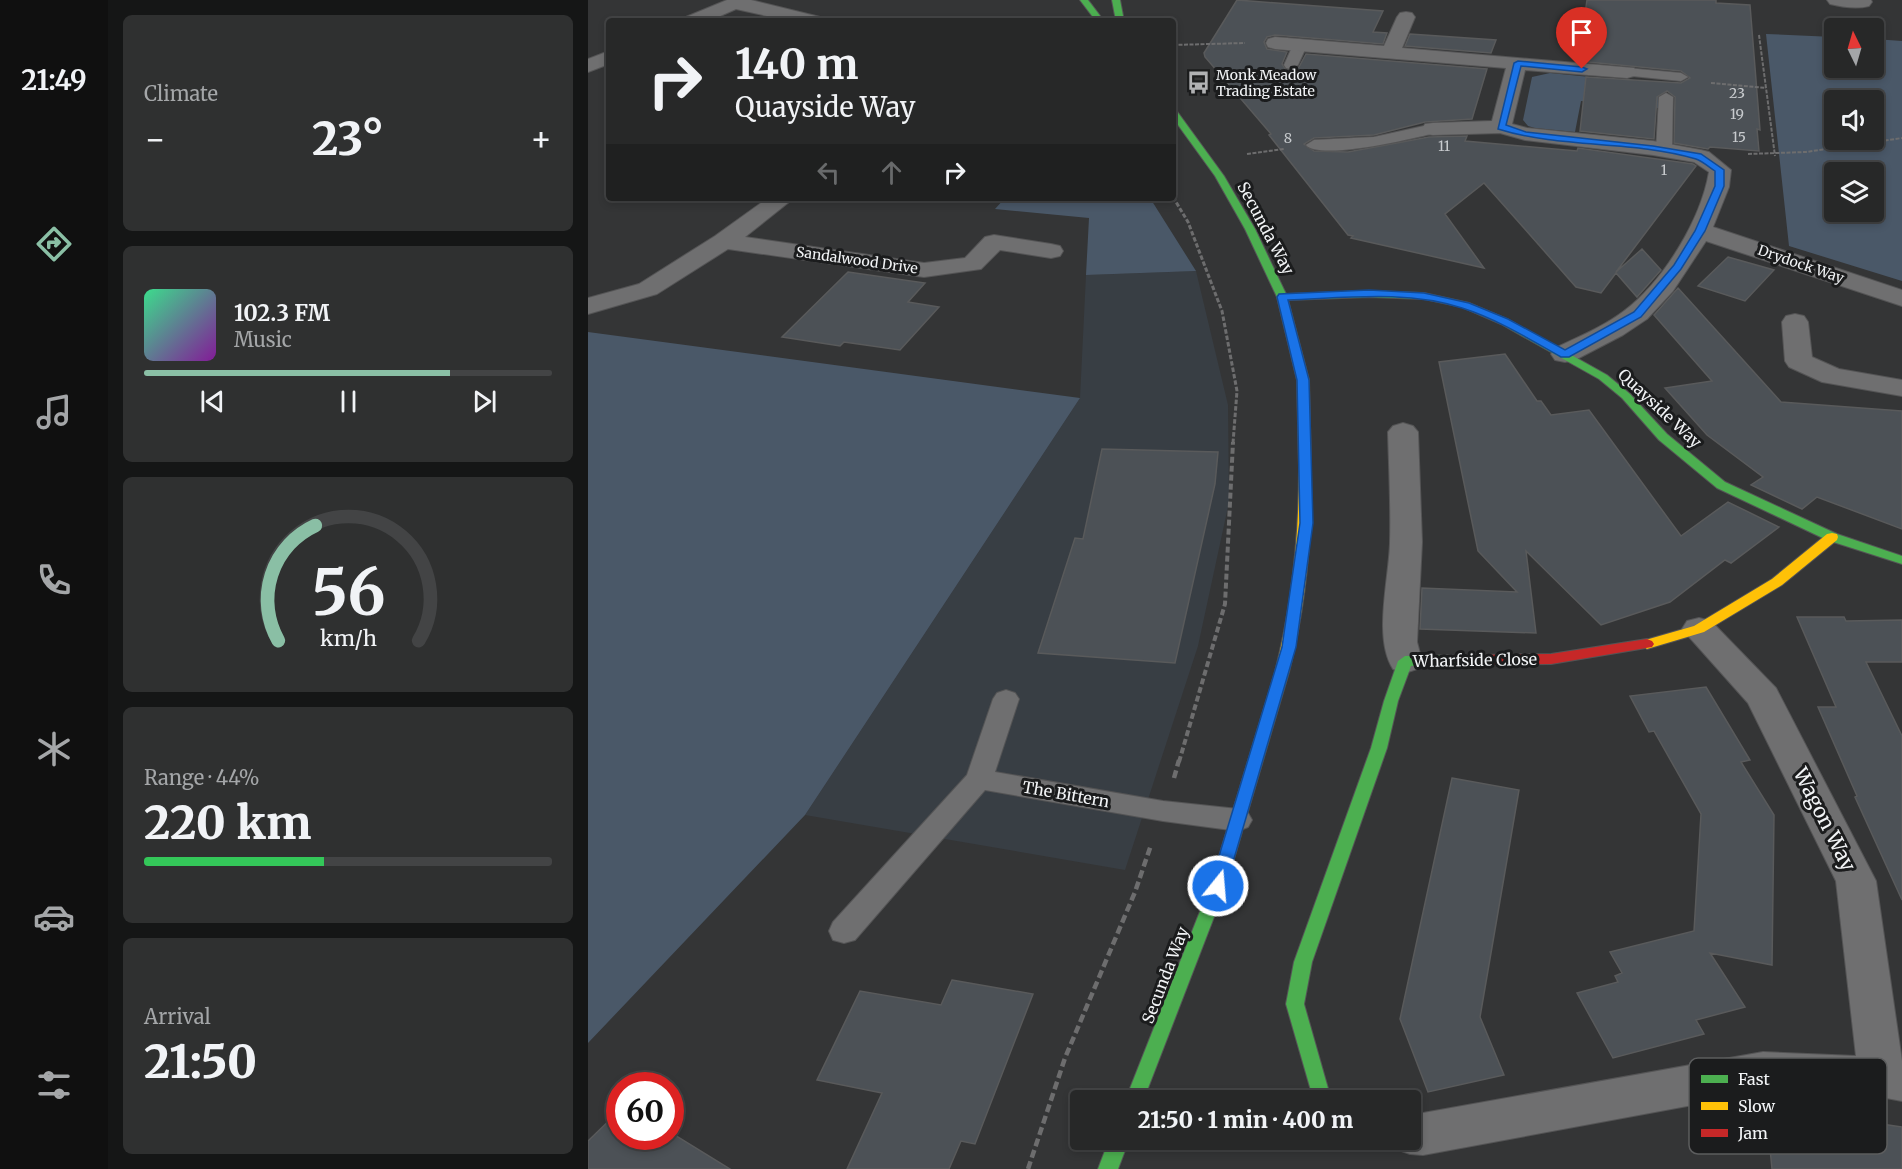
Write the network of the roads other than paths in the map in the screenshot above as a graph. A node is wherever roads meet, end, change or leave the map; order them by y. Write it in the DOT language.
graph roads {
  1 [pos="1084,0"];
  2 [pos="1116,0"];
  3 [pos="1836,0"];
  4 [pos="738,2"];
  5 [pos="1863,3"];
  6 [pos="1406,17"];
  7 [pos="700,18"];
  8 [pos="801,18"];
  9 [pos="1097,18"];
  10 [pos="1119,18"];
  11 [pos="1275,43"];
  12 [pos="1300,45"];
  13 [pos="1391,52"];
  14 [pos="606,58"];
  15 [pos="1518,63"];
  16 [pos="1291,65"];
  17 [pos="588,66"];
  18 [pos="1627,72"];
  19 [pos="1681,77"];
  20 [pos="1666,97"];
  21 [pos="1176,116"];
  22 [pos="1501,127"];
  23 [pos="1433,129"];
  24 [pos="1314,145"];
  25 [pos="1664,150"];
  26 [pos="779,201"];
  27 [pos="1700,231"];
  28 [pos="724,242"];
  29 [pos="1051,251"];
  30 [pos="1282,297"];
  31 [pos="1902,298"];
  32 [pos="588,306"];
  33 [pos="1795,322"];
  34 [pos="1565,354"];
  35 [pos="1902,388"];
  36 [pos="1404,432"];
  37 [pos="1832,537"];
  38 [pos="1902,560"];
  39 [pos="1700,629"];
  40 [pos="1406,661"];
  41 [pos="1006,699"];
  42 [pos="979,779"];
  43 [pos="1238,820"];
  44 [pos="844,931"];
  45 [pos="1892,1079"];
  46 [pos="1689,1085"];
  47 [pos="1138,1090"];
  48 [pos="1319,1090"];
  49 [pos="1421,1134"];
  50 [pos="1115,1150"];
  51 [pos="1108,1169"];
  1 -- 9 [label="main road"];
  2 -- 10 [label="main road"];
  3 -- 5 [label="street"];
  4 -- 7 [label="street"];
  4 -- 8 [label="street"];
  6 -- 13 [label="street"];
  11 -- 12 [label="street"];
  12 -- 13 [label="street"];
  12 -- 16 [label="lane"];
  13 -- 15 [label="street"];
  14 -- 17 [label="street"];
  15 -- 18 [label="street"];
  15 -- 22 [label="street"];
  18 -- 19 [label="lane"];
  20 -- 25 [label="lane"];
  21 -- 30 [label="main road, Secunda Way"];
  22 -- 23 [label="street"];
  22 -- 25 [label="street"];
  23 -- 24 [label="lane"];
  25 -- 27 [label="street"];
  26 -- 28 [label="street"];
  27 -- 31 [label="street, Drydock Way"];
  27 -- 34 [label="street"];
  28 -- 29 [label="street, Sandalwood Drive"];
  28 -- 32 [label="street"];
  30 -- 34 [label="main road, Quayside Way"];
  30 -- 43 [label="main road, Secunda Way"];
  33 -- 35 [label="street"];
  34 -- 37 [label="main road, Quayside Way"];
  36 -- 40 [label="street"];
  37 -- 38 [label="main road, Quayside Way"];
  37 -- 39 [label="main road, Wharfside Close"];
  39 -- 40 [label="main road, Wharfside Close"];
  39 -- 45 [label="street, Wagon Way"];
  40 -- 48 [label="main road, Wharfside Close"];
  41 -- 42 [label="lane"];
  42 -- 43 [label="lane, The Bittern"];
  42 -- 44 [label="lane"];
  43 -- 47 [label="main road, Secunda Way"];
  46 -- 49 [label="street"];
  50 -- 51 [label="main road"];
}
